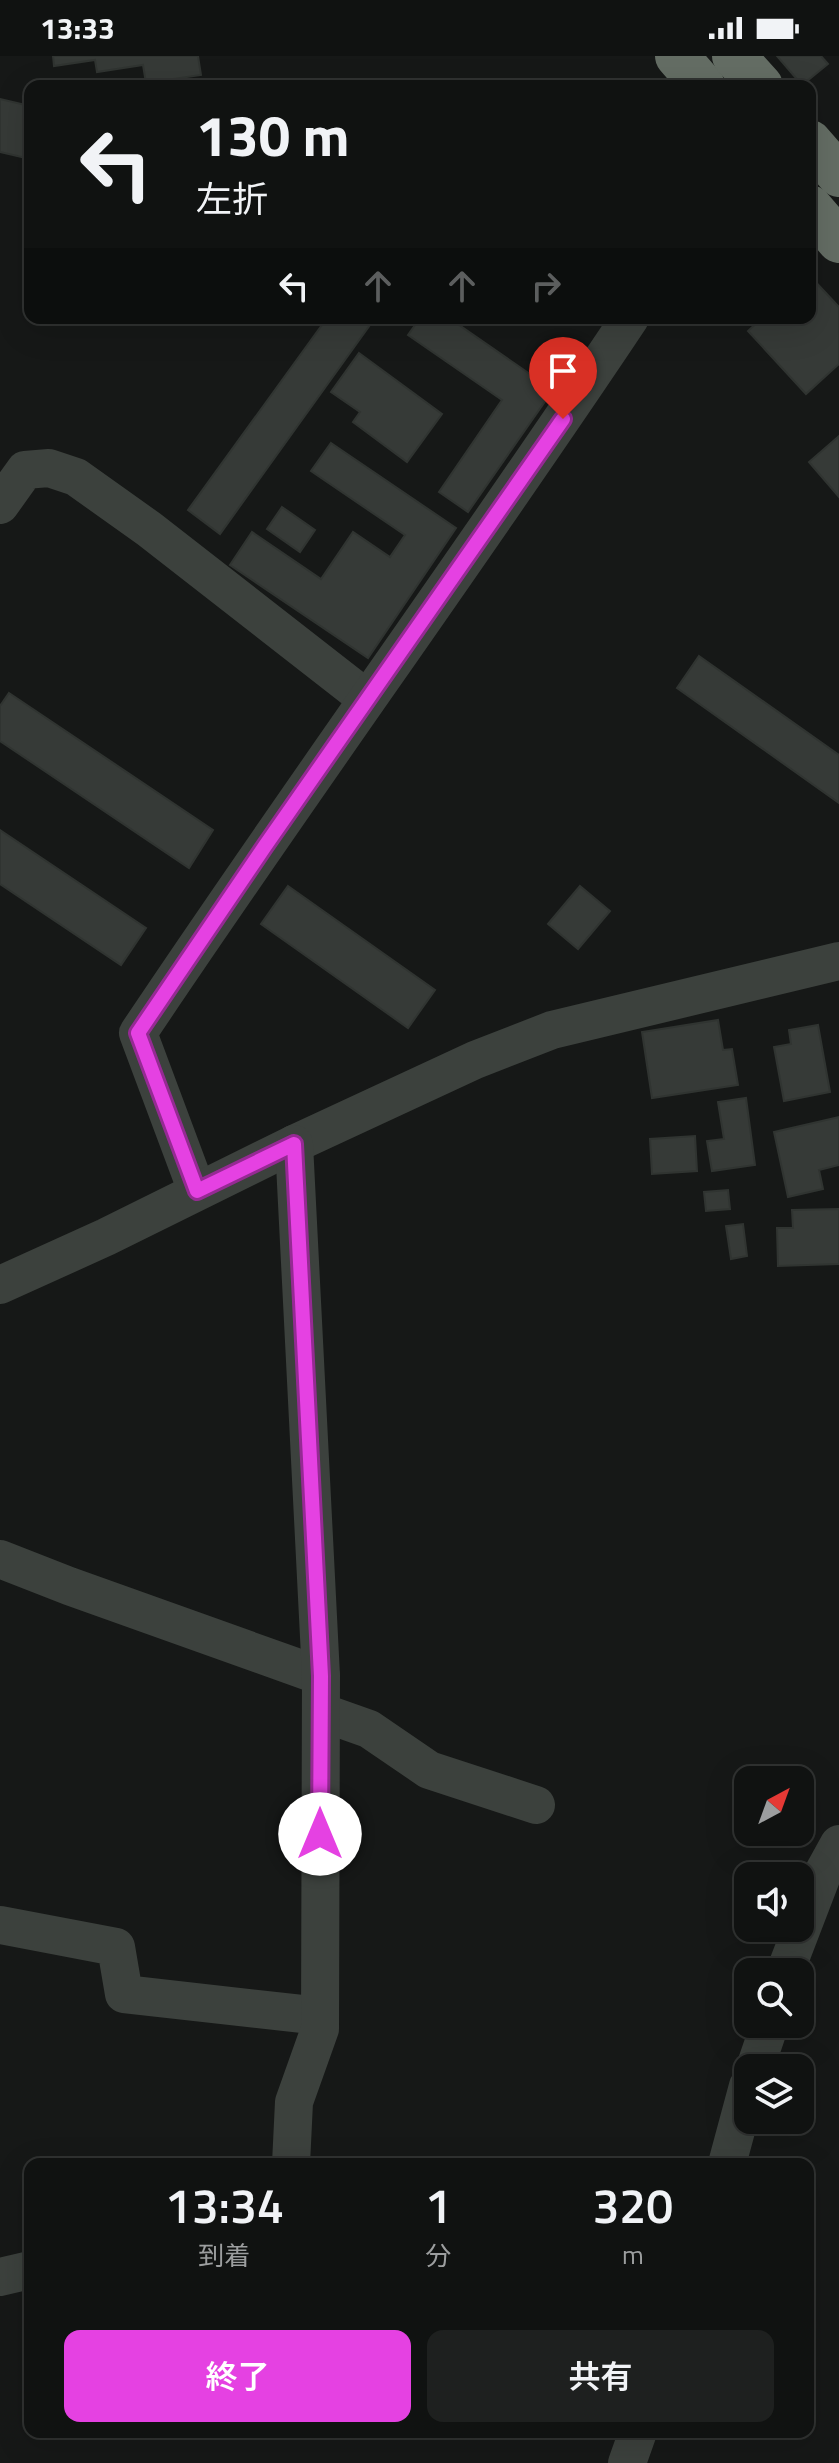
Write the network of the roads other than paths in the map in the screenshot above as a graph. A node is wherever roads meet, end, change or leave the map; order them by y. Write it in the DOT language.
graph roads {
  1 [pos="677,56"];
  2 [pos="734,56"];
  3 [pos="698,80"];
  4 [pos="756,80"];
  5 [pos="816,149"];
  6 [pos="839,175"];
  7 [pos="816,214"];
  8 [pos="839,241"];
  9 [pos="626,324"];
  10 [pos="0,505"];
  11 [pos="367,699"];
  12 [pos="839,961"];
  13 [pos="294,1144"];
  14 [pos="197,1191"];
  15 [pos="0,1285"];
  16 [pos="0,1559"];
  17 [pos="321,1694"];
  18 [pos="536,1805"];
  19 [pos="839,1844"];
  20 [pos="0,1925"];
  21 [pos="790,1958"];
  22 [pos="320,2016"];
  23 [pos="735,2134"];
  24 [pos="291,2158"];
  25 [pos="729,2158"];
  26 [pos="24,2271"];
  27 [pos="0,2277"];
  28 [pos="636,2438"];
  29 [pos="627,2463"];
  1 -- 3 [label="highway"];
  2 -- 4 [label="highway"];
  5 -- 6 [label="highway"];
  7 -- 8 [label="highway"];
  9 -- 11 [label="street"];
  10 -- 11 [label="street"];
  11 -- 14 [label="street"];
  12 -- 13 [label="street"];
  13 -- 14 [label="street"];
  13 -- 17 [label="street"];
  14 -- 15 [label="street"];
  16 -- 17 [label="street"];
  17 -- 18 [label="street"];
  17 -- 22 [label="street"];
  19 -- 21 [label="street"];
  20 -- 22 [label="street"];
  22 -- 24 [label="street"];
  23 -- 25 [label="street"];
  26 -- 27 [label="street"];
  28 -- 29 [label="street"];
}
